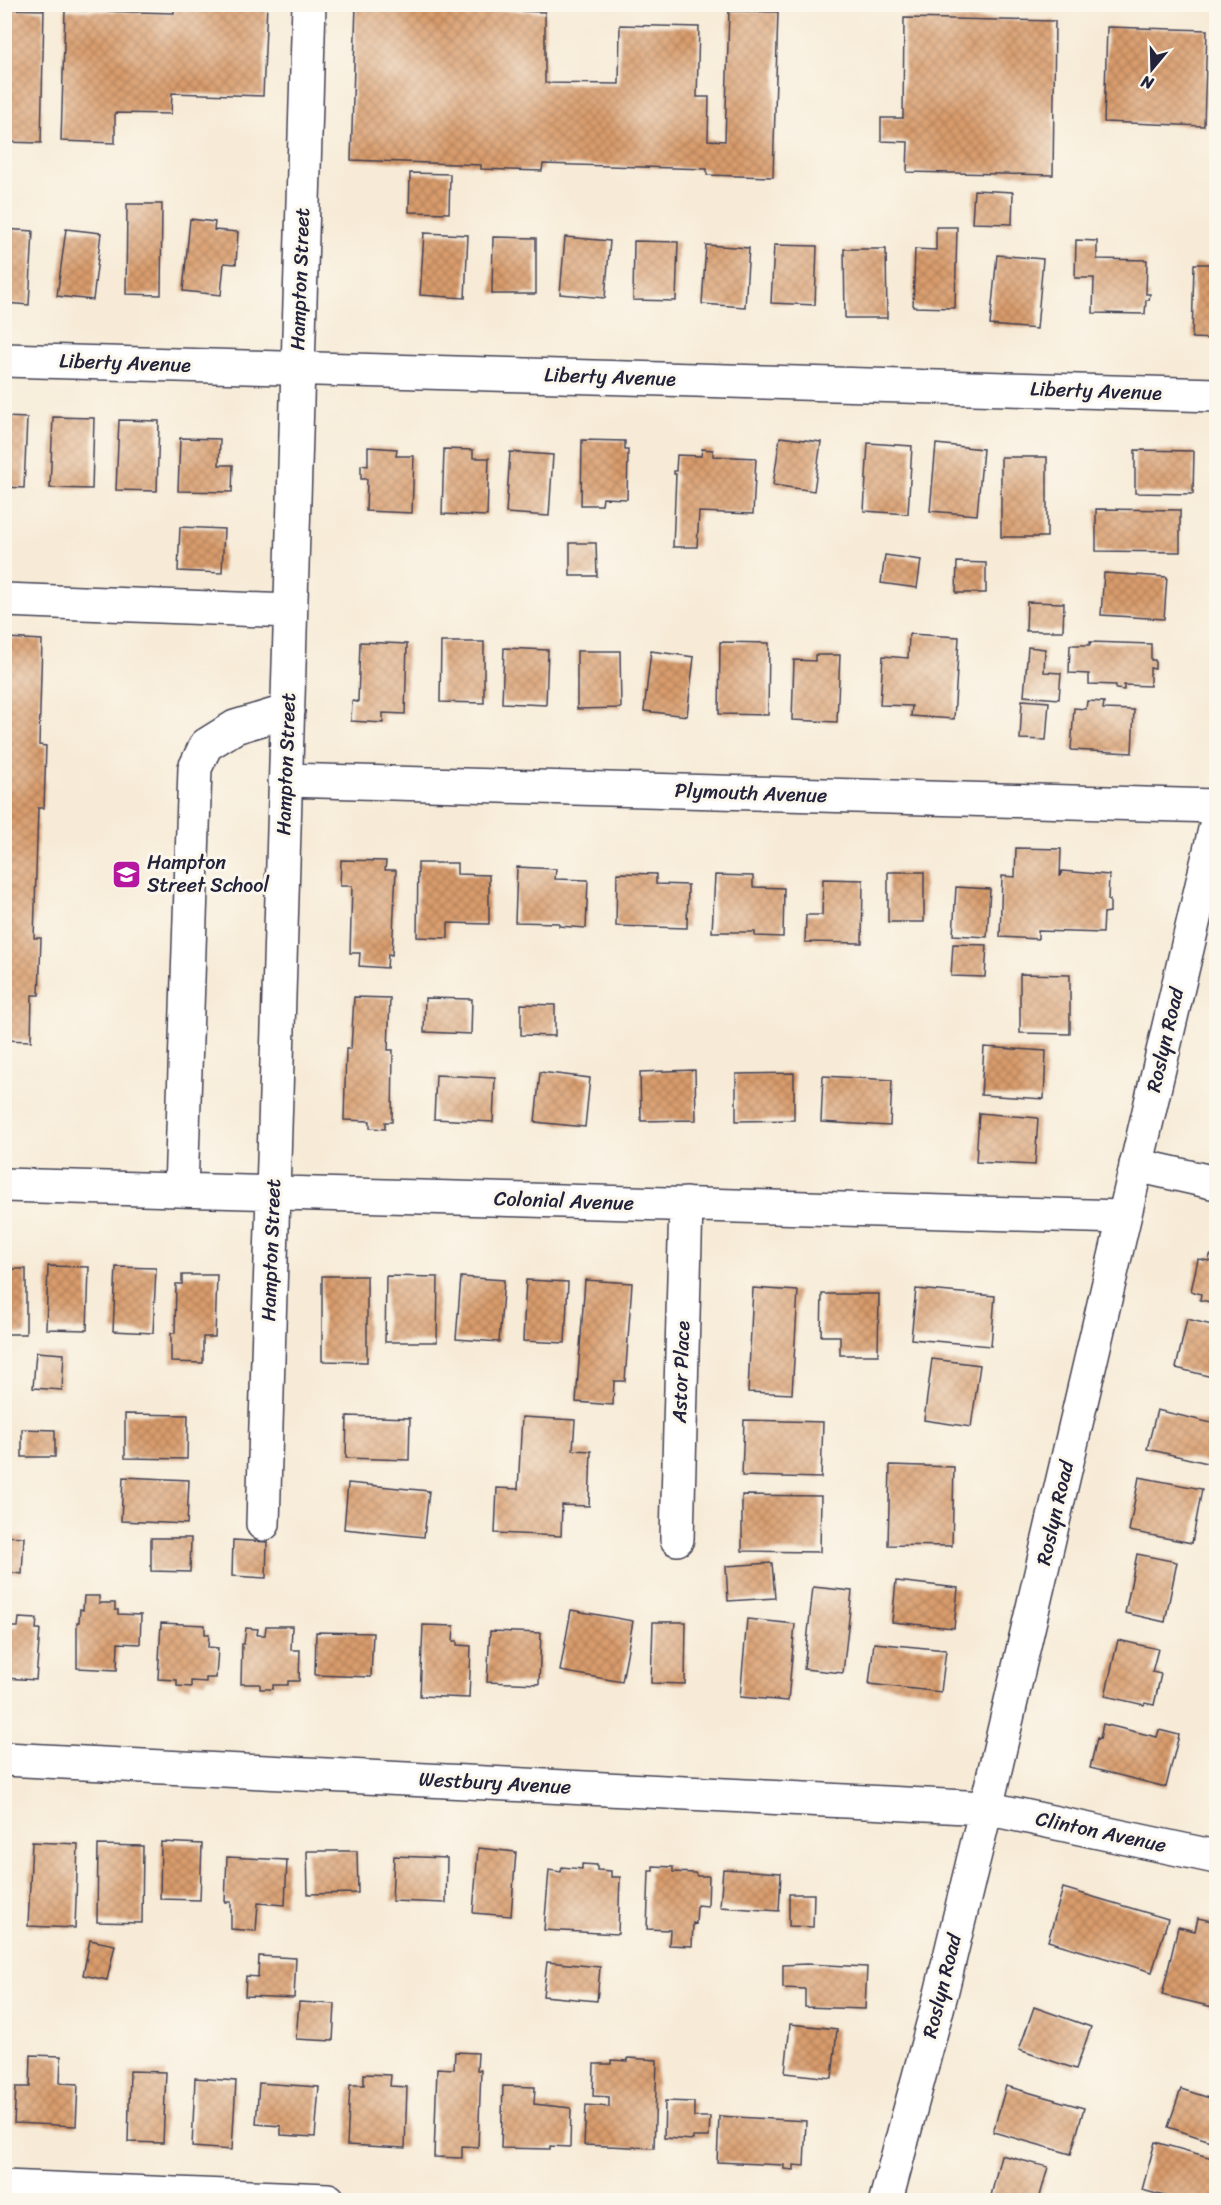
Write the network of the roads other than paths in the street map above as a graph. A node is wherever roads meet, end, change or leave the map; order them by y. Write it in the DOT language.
graph roads {
  1 [pos="309,4"];
  2 [pos="4,360"];
  3 [pos="298,368"];
  4 [pos="1216,395"];
  5 [pos="4,600"];
  6 [pos="290,611"];
  7 [pos="288,711"];
  8 [pos="285,780"];
  9 [pos="1216,806"];
  10 [pos="1216,825"];
  11 [pos="1136,1165"];
  12 [pos="1216,1183"];
  13 [pos="4,1185"];
  14 [pos="181,1190"];
  15 [pos="273,1192"];
  16 [pos="686,1204"];
  17 [pos="1124,1217"];
  18 [pos="263,1524"];
  19 [pos="677,1539"];
  20 [pos="4,1759"];
  21 [pos="986,1808"];
  22 [pos="1216,1857"];
  23 [pos="4,2187"];
  24 [pos="328,2200"];
  25 [pos="886,2200"];
  1 -- 3 [label="street, Hampton Street"];
  2 -- 3 [label="street, Liberty Avenue"];
  3 -- 4 [label="street, Liberty Avenue"];
  3 -- 6 [label="street, Hampton Street"];
  5 -- 6 [label="street"];
  6 -- 7 [label="street, Hampton Street"];
  7 -- 8 [label="street, Hampton Street"];
  7 -- 14 [label="street"];
  8 -- 9 [label="street, Plymouth Avenue"];
  8 -- 15 [label="street, Hampton Street"];
  10 -- 11 [label="street, Roslyn Road"];
  11 -- 12 [label="street"];
  11 -- 17 [label="street, Roslyn Road"];
  13 -- 14 [label="street, Colonial Avenue"];
  14 -- 15 [label="street, Colonial Avenue"];
  15 -- 16 [label="street, Colonial Avenue"];
  15 -- 18 [label="street, Hampton Street"];
  16 -- 17 [label="street, Colonial Avenue"];
  16 -- 19 [label="street, Astor Place"];
  17 -- 21 [label="street, Roslyn Road"];
  20 -- 21 [label="street, Westbury Avenue"];
  21 -- 22 [label="street, Clinton Avenue"];
  21 -- 25 [label="street, Roslyn Road"];
  23 -- 24 [label="street"];
}
